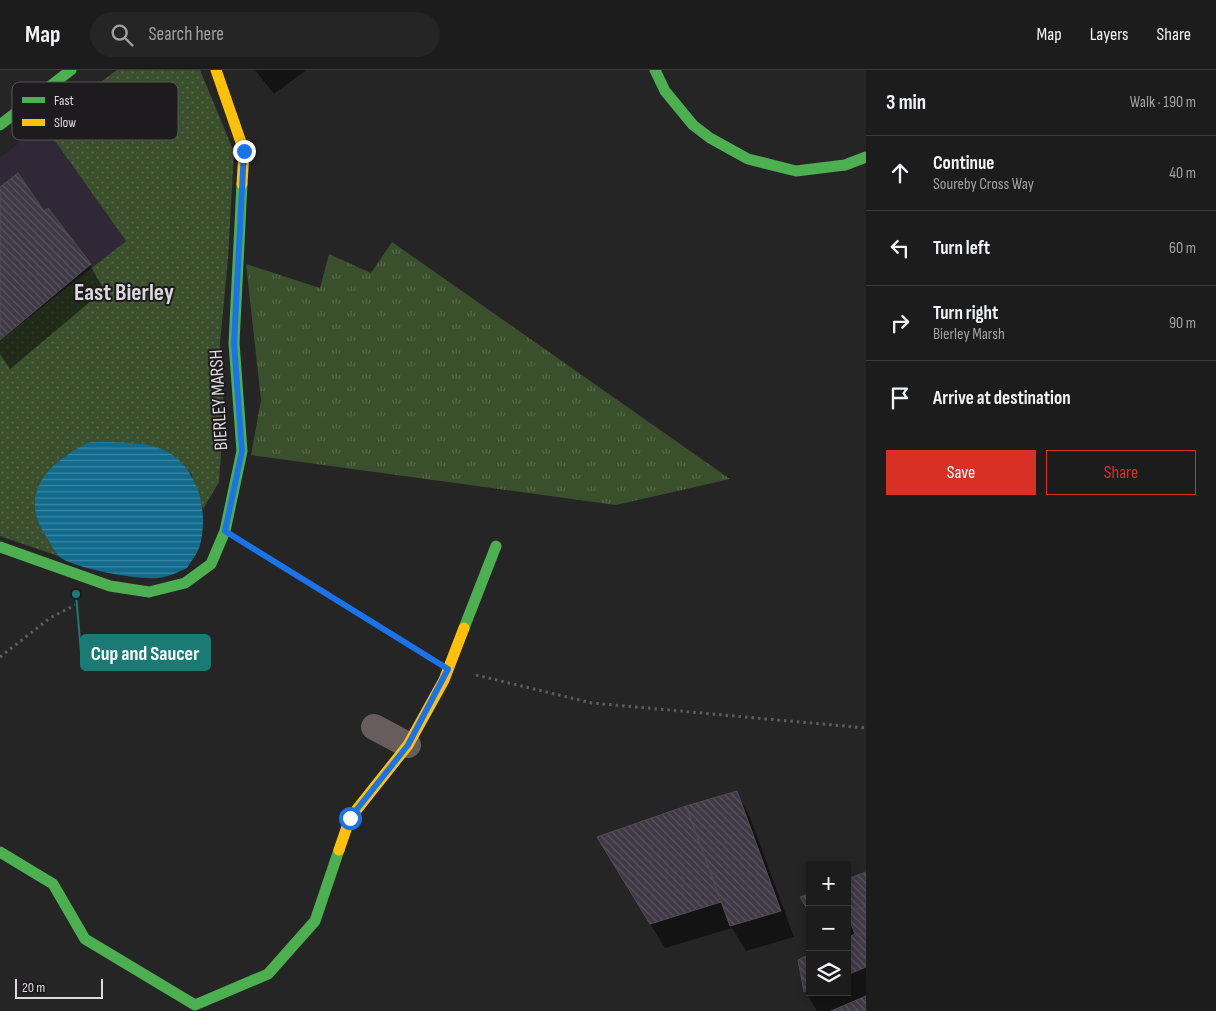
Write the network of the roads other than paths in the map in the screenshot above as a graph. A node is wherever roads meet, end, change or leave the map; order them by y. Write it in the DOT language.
graph roads {
  1 [pos="71,70"];
  2 [pos="216,70"];
  3 [pos="655,70"];
  4 [pos="56,82"];
  5 [pos="12,116"];
  6 [pos="0,125"];
  7 [pos="866,157"];
  8 [pos="496,546"];
  9 [pos="0,547"];
  10 [pos="374,727"];
  11 [pos="408,745"];
  12 [pos="0,852"];
  1 -- 4 [label="street"];
  2 -- 9 [label="street, BIERLEY MARSH"];
  3 -- 7 [label="street"];
  5 -- 6 [label="street"];
  8 -- 11 [label="street"];
  10 -- 11 [label="street"];
  11 -- 12 [label="street"];
}
